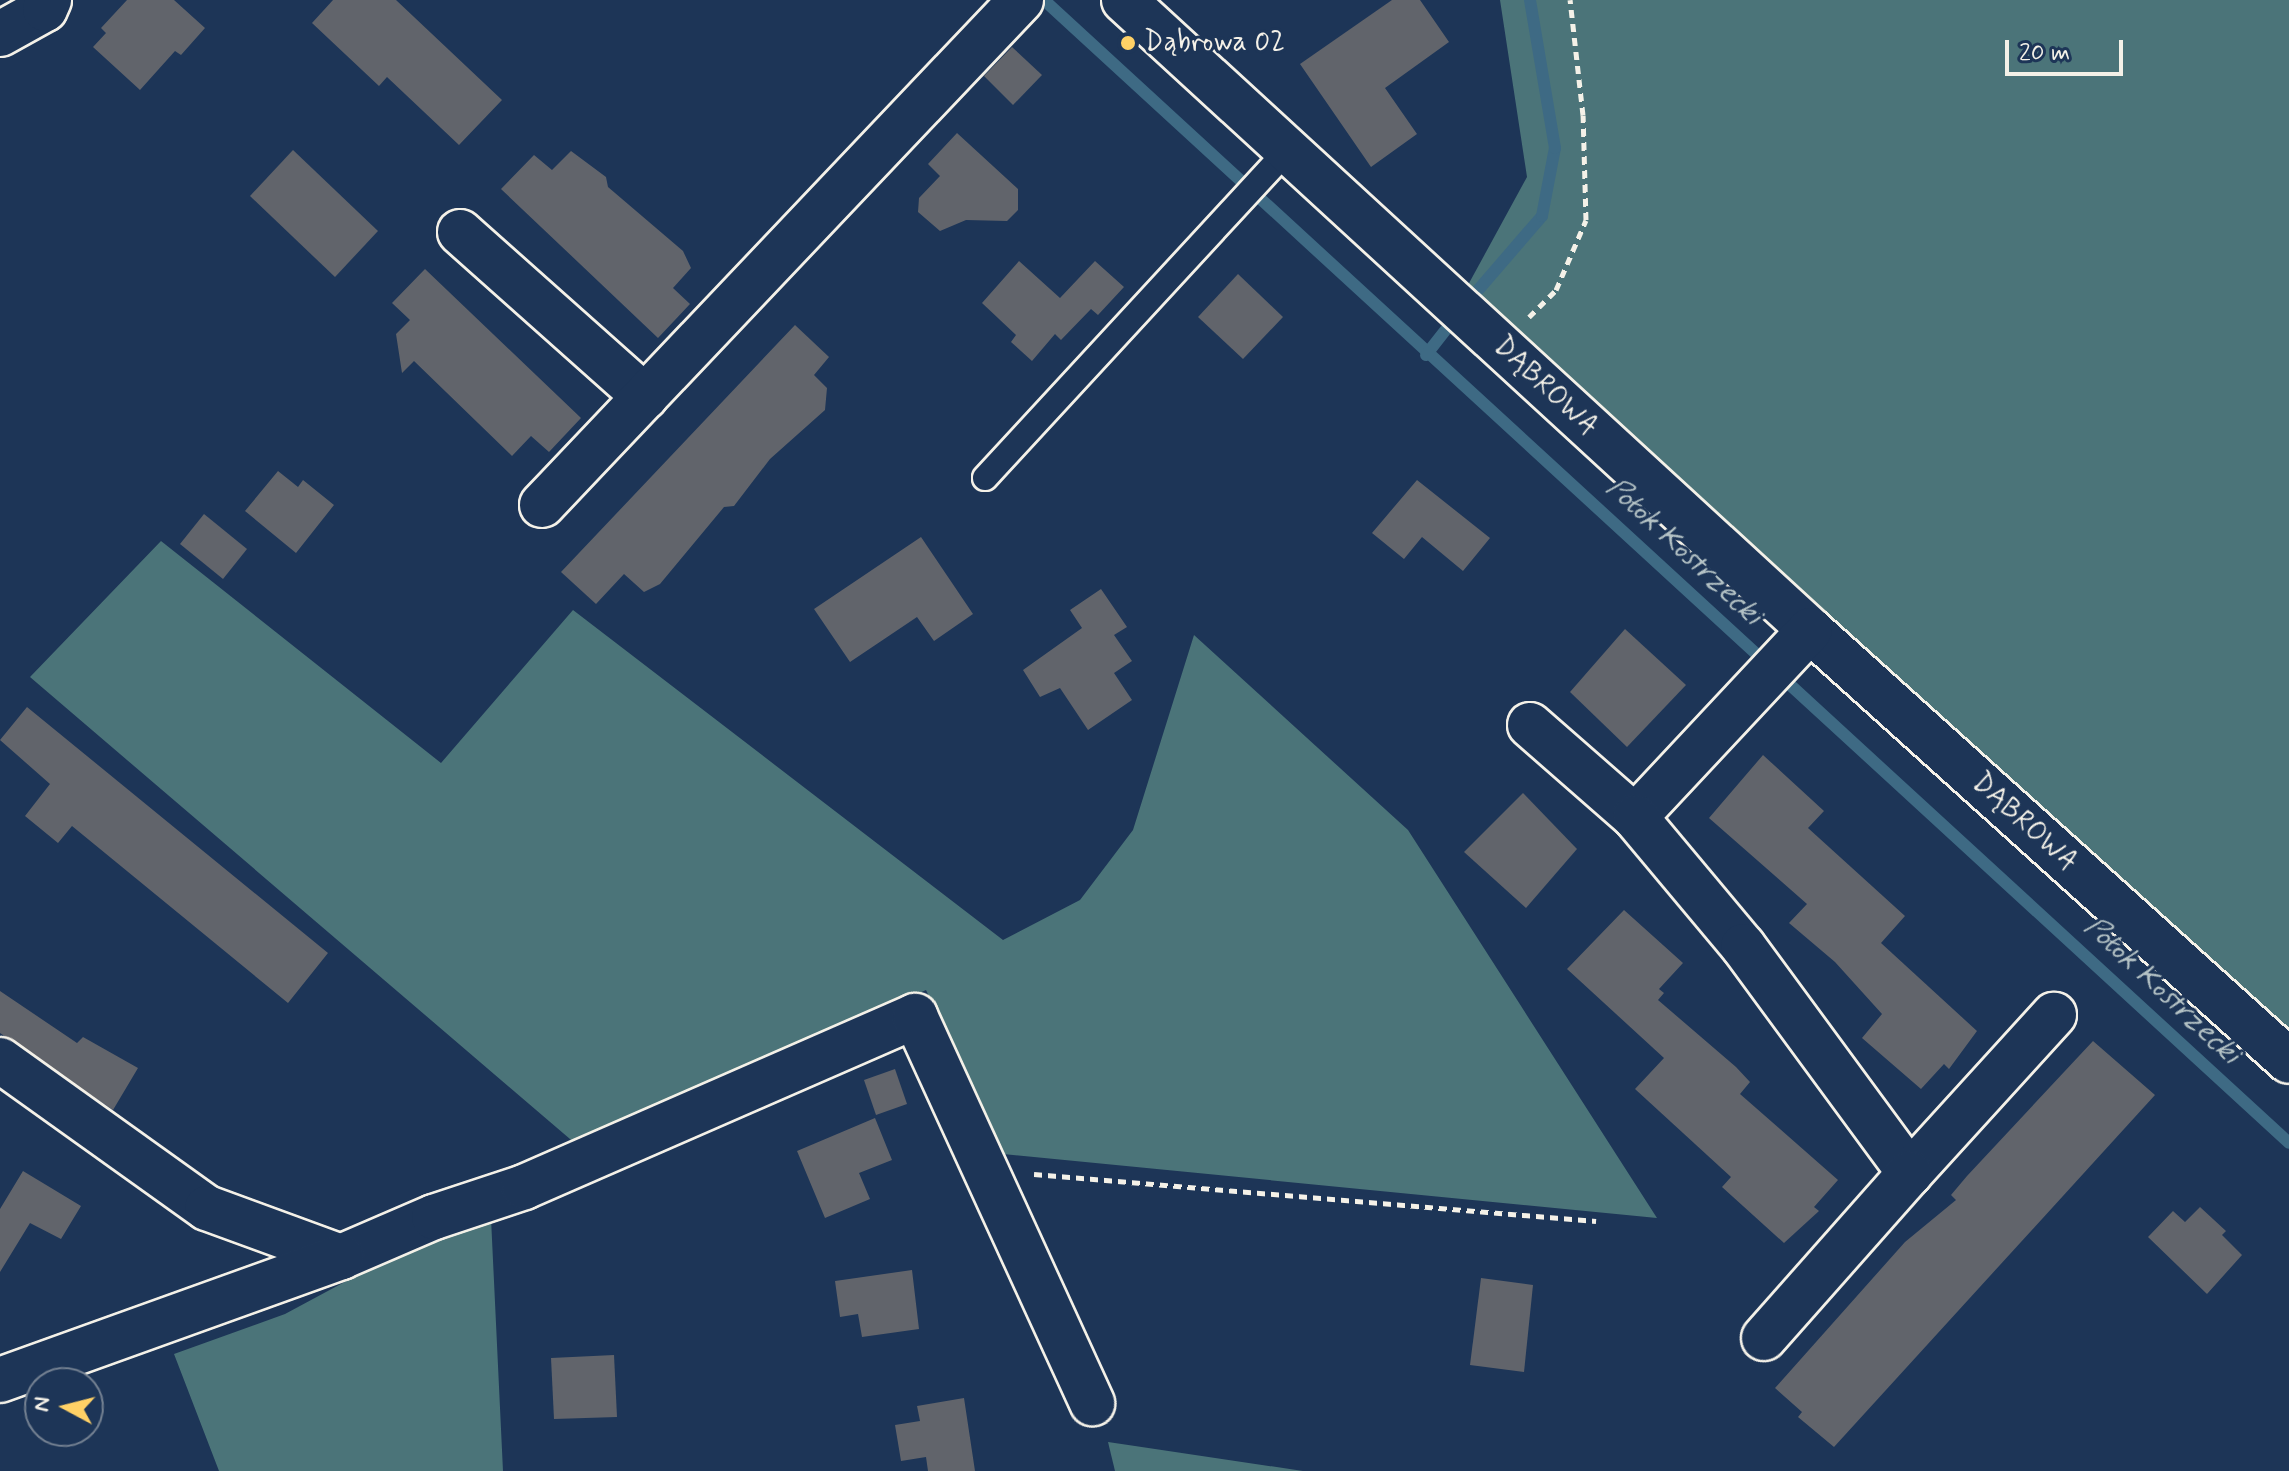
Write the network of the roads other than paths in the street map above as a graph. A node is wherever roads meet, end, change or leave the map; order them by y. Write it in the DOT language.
graph roads {
  1 [pos="49,0"];
  2 [pos="1124,0"];
  3 [pos="1020,2"];
  4 [pos="0,34"];
  5 [pos="1275,162"];
  6 [pos="460,232"];
  7 [pos="645,397"];
  8 [pos="985,478"];
  9 [pos="542,505"];
  10 [pos="1800,640"];
  11 [pos="1530,725"];
  12 [pos="1635,817"];
  13 [pos="2054,1015"];
  14 [pos="0,1060"];
  15 [pos="2289,1061"];
  16 [pos="1910,1173"];
  17 [pos="341,1257"];
  18 [pos="1764,1338"];
  19 [pos="0,1380"];
  20 [pos="1092,1403"];
  1 -- 4 [label="street"];
  2 -- 5 [label="street, DĄBROWA"];
  3 -- 7 [label="street"];
  5 -- 8 [label="lane"];
  5 -- 10 [label="street, DĄBROWA"];
  6 -- 7 [label="street"];
  7 -- 9 [label="street"];
  10 -- 12 [label="street"];
  10 -- 15 [label="street, DĄBROWA"];
  11 -- 12 [label="street"];
  12 -- 16 [label="street"];
  13 -- 16 [label="street"];
  14 -- 17 [label="street"];
  16 -- 18 [label="street"];
  17 -- 19 [label="street"];
  17 -- 20 [label="street"];
}
